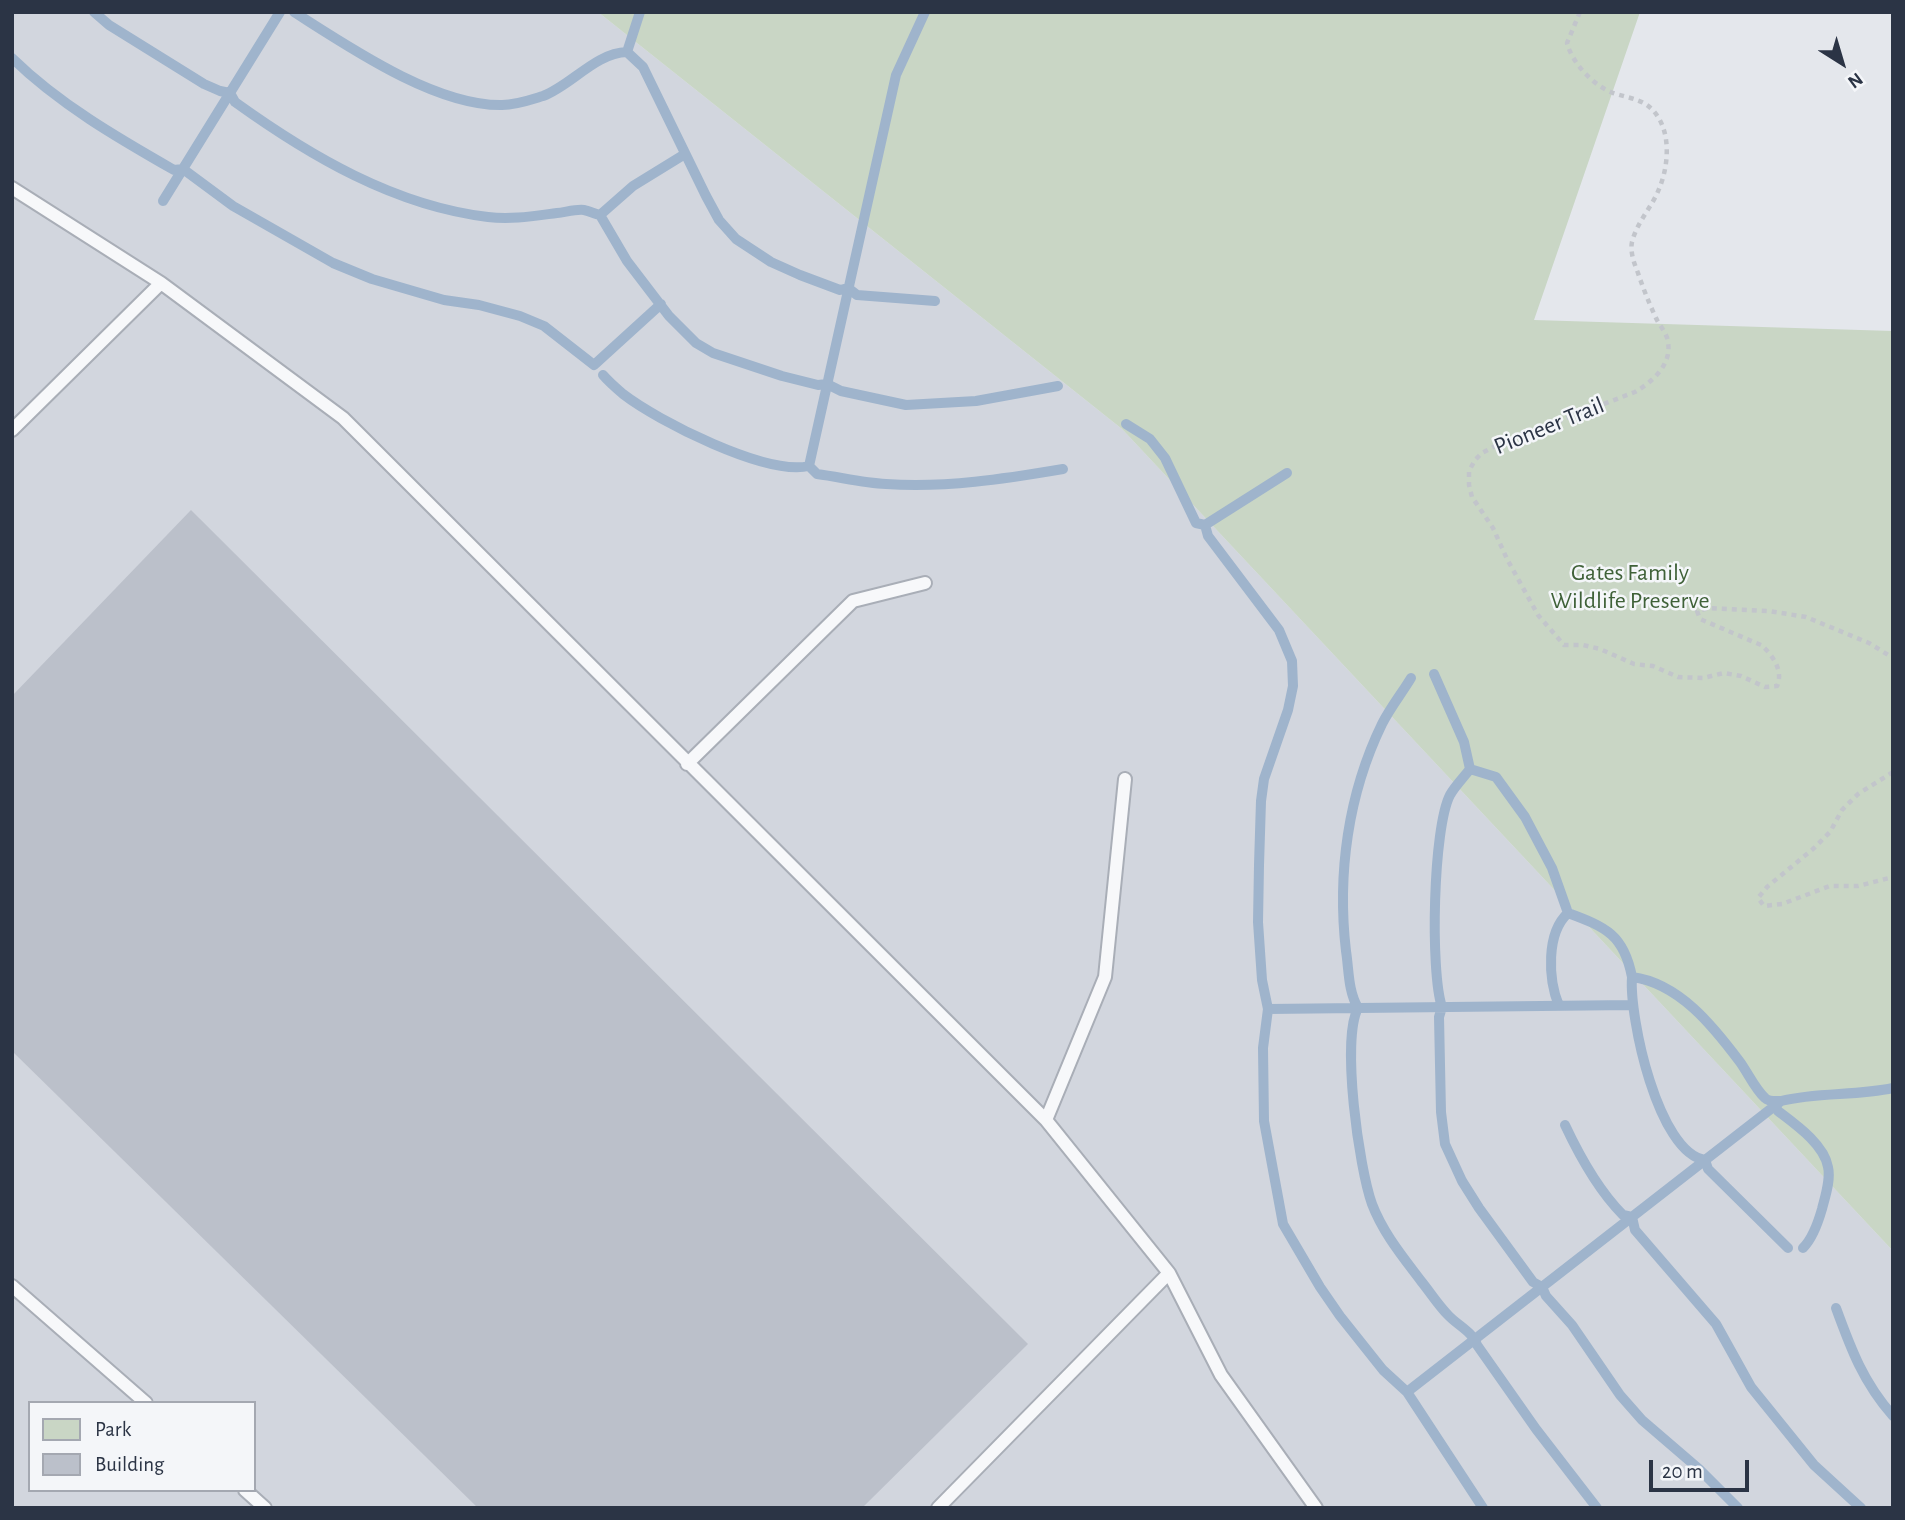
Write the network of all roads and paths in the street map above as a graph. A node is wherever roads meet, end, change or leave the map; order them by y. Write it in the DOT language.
graph roads {
  1 [pos="1580,12"];
  2 [pos="12,188"];
  3 [pos="161,283"];
  4 [pos="12,430"];
  5 [pos="925,583"];
  6 [pos="1893,658"];
  7 [pos="687,764"];
  8 [pos="1893,772"];
  9 [pos="1125,779"];
  10 [pos="1893,877"];
  11 [pos="1046,1120"];
  12 [pos="1169,1273"];
  13 [pos="12,1286"];
  14 [pos="144,1401"];
  15 [pos="247,1492"];
  16 [pos="265,1508"];
  17 [pos="938,1508"];
  18 [pos="1316,1508"];
  1 -- 6 [label="path, Pioneer Trail"];
  2 -- 3 [label="lane"];
  3 -- 4 [label="lane"];
  3 -- 7 [label="lane"];
  5 -- 7 [label="lane"];
  7 -- 11 [label="lane"];
  8 -- 10 [label="path"];
  9 -- 11 [label="lane"];
  11 -- 12 [label="lane"];
  12 -- 17 [label="lane"];
  12 -- 18 [label="lane"];
  13 -- 14 [label="lane"];
  15 -- 16 [label="lane"];
}
